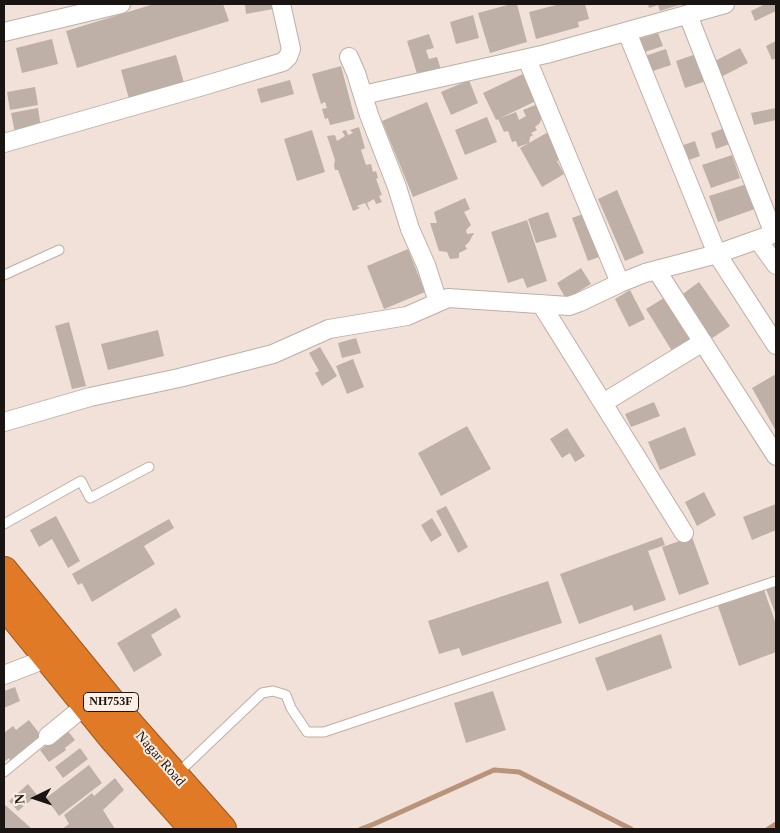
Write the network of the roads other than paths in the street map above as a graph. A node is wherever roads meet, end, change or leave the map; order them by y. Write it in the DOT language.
graph roads {
  1 [pos="122,4"];
  2 [pos="281,4"];
  3 [pos="725,4"];
  4 [pos="688,15"];
  5 [pos="4,32"];
  6 [pos="627,32"];
  7 [pos="349,57"];
  8 [pos="526,59"];
  9 [pos="363,95"];
  10 [pos="4,143"];
  11 [pos="770,236"];
  12 [pos="59,250"];
  13 [pos="717,254"];
  14 [pos="776,265"];
  15 [pos="656,270"];
  16 [pos="4,275"];
  17 [pos="620,283"];
  18 [pos="438,302"];
  19 [pos="541,304"];
  20 [pos="703,342"];
  21 [pos="776,345"];
  22 [pos="603,403"];
  23 [pos="4,422"];
  24 [pos="776,456"];
  25 [pos="149,467"];
  26 [pos="4,524"];
  27 [pos="684,533"];
  28 [pos="4,571"];
  29 [pos="776,581"];
  30 [pos="4,604"];
  31 [pos="48,658"];
  32 [pos="4,675"];
  33 [pos="86,705"];
  34 [pos="48,736"];
  35 [pos="4,772"];
  36 [pos="175,776"];
  37 [pos="194,829"];
  38 [pos="222,829"];
  1 -- 5 [label="street"];
  2 -- 10 [label="street"];
  3 -- 4 [label="street"];
  4 -- 6 [label="street"];
  4 -- 11 [label="street"];
  6 -- 8 [label="street"];
  6 -- 13 [label="street"];
  7 -- 9 [label="street"];
  8 -- 9 [label="street"];
  8 -- 17 [label="street"];
  9 -- 18 [label="street"];
  11 -- 13 [label="street"];
  11 -- 14 [label="street"];
  12 -- 16 [label="lane"];
  13 -- 15 [label="street"];
  13 -- 21 [label="street"];
  15 -- 17 [label="street"];
  15 -- 20 [label="street"];
  17 -- 19 [label="street"];
  18 -- 19 [label="street"];
  18 -- 23 [label="street"];
  19 -- 22 [label="street"];
  20 -- 22 [label="street"];
  20 -- 24 [label="street"];
  22 -- 27 [label="street"];
  25 -- 26 [label="lane"];
  28 -- 36 [label="highway, Nagar Road / NH753F"];
  29 -- 36 [label="lane"];
  30 -- 31 [label="highway, Nagar Road / NH753F"];
  31 -- 32 [label="street"];
  31 -- 33 [label="highway, Nagar Road / NH753F"];
  33 -- 34 [label="street"];
  33 -- 37 [label="highway, Nagar Road / NH753F"];
  34 -- 35 [label="lane"];
  36 -- 38 [label="highway, Nagar Road / NH753F"];
}
